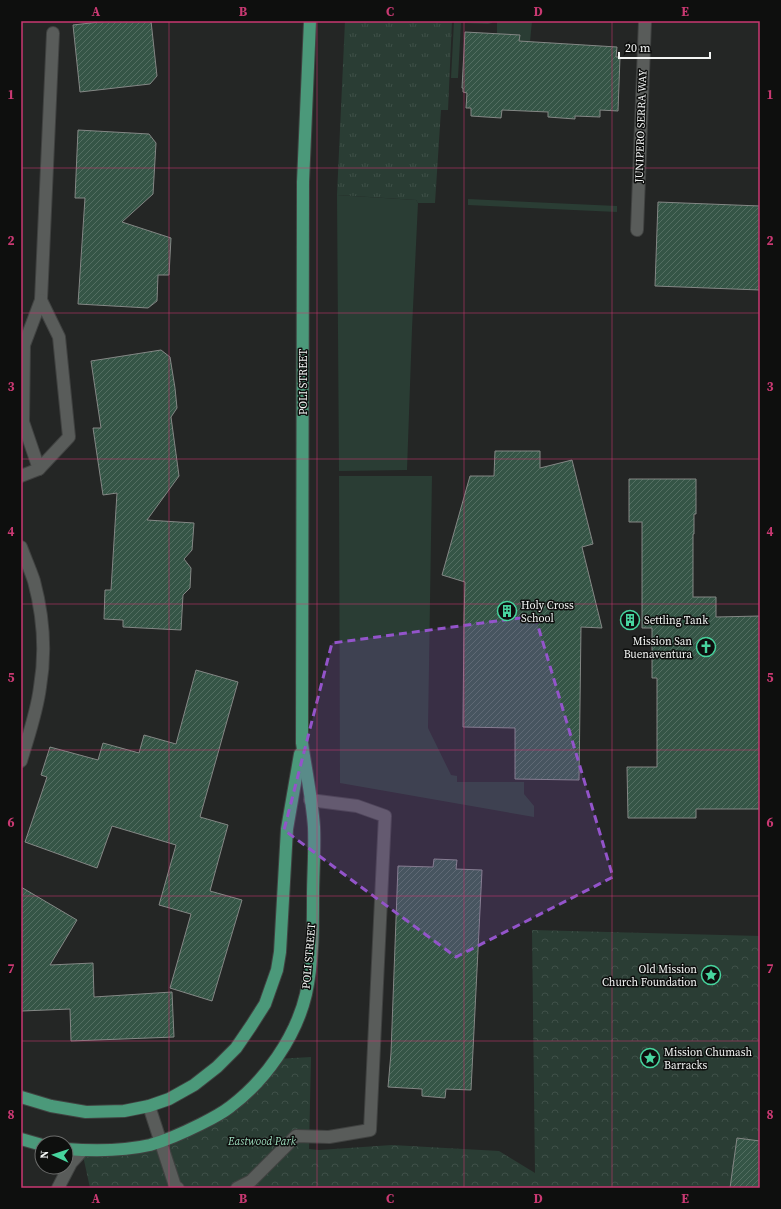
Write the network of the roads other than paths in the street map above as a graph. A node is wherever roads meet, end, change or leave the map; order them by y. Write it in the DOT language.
graph roads {
  1 [pos="310,21"];
  2 [pos="645,21"];
  3 [pos="53,33"];
  4 [pos="637,230"];
  5 [pos="41,300"];
  6 [pos="39,470"];
  7 [pos="21,476"];
  8 [pos="21,547"];
  9 [pos="302,743"];
  10 [pos="21,761"];
  11 [pos="310,800"];
  12 [pos="21,1097"];
  13 [pos="149,1106"];
  14 [pos="21,1139"];
  15 [pos="161,1142"];
  16 [pos="34,1143"];
  17 [pos="74,1150"];
  18 [pos="82,1150"];
  19 [pos="58,1188"];
  20 [pos="178,1188"];
  21 [pos="237,1188"];
  1 -- 9 [label="main road, POLI STREET"];
  2 -- 4 [label="street, JUNIPERO SERRA WAY"];
  3 -- 5 [label="street"];
  5 -- 6 [label="street"];
  5 -- 6 [label="street"];
  6 -- 7 [label="street"];
  8 -- 10 [label="street"];
  9 -- 11 [label="main road, POLI STREET"];
  9 -- 13 [label="main road, POLI STREET"];
  11 -- 15 [label="main road, POLI STREET"];
  11 -- 21 [label="street"];
  12 -- 13 [label="main road, POLI STREET"];
  13 -- 15 [label="street"];
  14 -- 16 [label="main road"];
  15 -- 18 [label="main road, POLI STREET"];
  15 -- 20 [label="street"];
  17 -- 18 [label="main road, POLI STREET"];
  18 -- 19 [label="street"];
}
